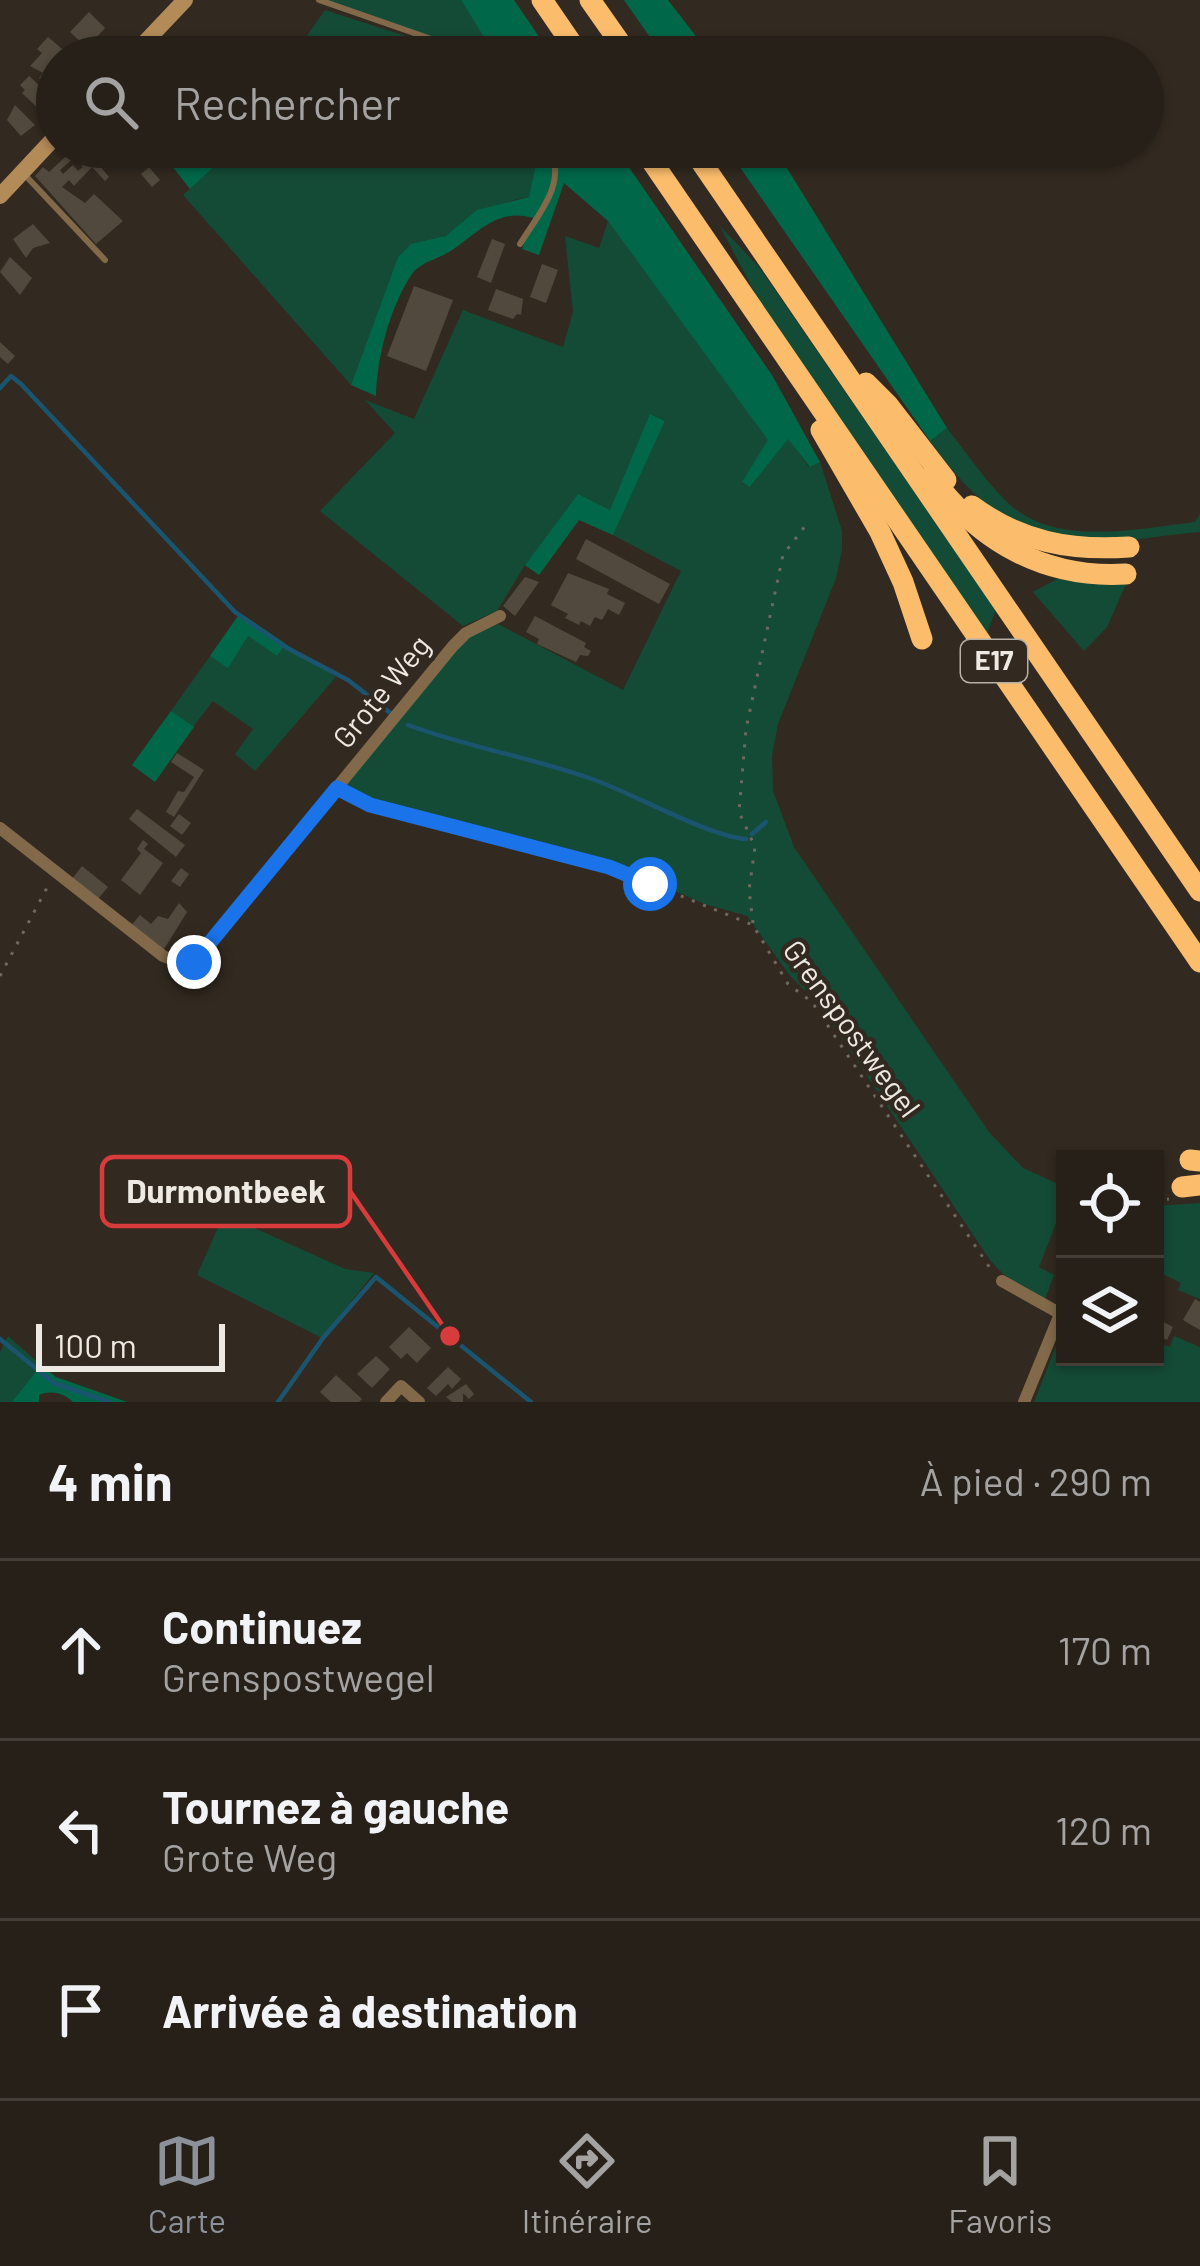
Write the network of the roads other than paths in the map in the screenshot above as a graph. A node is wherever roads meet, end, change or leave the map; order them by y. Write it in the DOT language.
graph roads {
  1 [pos="185,0"];
  2 [pos="320,0"];
  3 [pos="542,0"];
  4 [pos="590,0"];
  5 [pos="151,36"];
  6 [pos="423,36"];
  7 [pos="566,36"];
  8 [pos="615,36"];
  9 [pos="36,157"];
  10 [pos="556,168"];
  11 [pos="656,168"];
  12 [pos="705,168"];
  13 [pos="22,172"];
  14 [pos="0,196"];
  15 [pos="520,244"];
  16 [pos="105,260"];
  17 [pos="788,359"];
  18 [pos="844,370"];
  19 [pos="866,382"];
  20 [pos="1129,547"];
  21 [pos="1126,574"];
  22 [pos="500,616"];
  23 [pos="922,639"];
  24 [pos="0,828"];
  25 [pos="1200,891"];
  26 [pos="1200,962"];
  27 [pos="1001,1281"];
  28 [pos="1056,1305"];
  29 [pos="1056,1325"];
  30 [pos="386,1402"];
  31 [pos="418,1402"];
  32 [pos="1024,1402"];
  1 -- 5 [label="main road"];
  2 -- 6 [label="lane"];
  3 -- 7 [label="highway"];
  4 -- 8 [label="highway"];
  9 -- 13 [label="main road"];
  10 -- 15 [label="lane"];
  11 -- 17 [label="highway, E17"];
  12 -- 18 [label="highway, E17"];
  13 -- 14 [label="main road"];
  13 -- 16 [label="lane"];
  17 -- 23 [label="highway"];
  17 -- 26 [label="highway, E17"];
  18 -- 19 [label="highway"];
  18 -- 25 [label="highway, E17"];
  19 -- 20 [label="highway"];
  19 -- 21 [label="highway"];
  22 -- 24 [label="street, Grote Weg"];
  27 -- 28 [label="street"];
  29 -- 32 [label="street"];
  30 -- 31 [label="street"];
}
